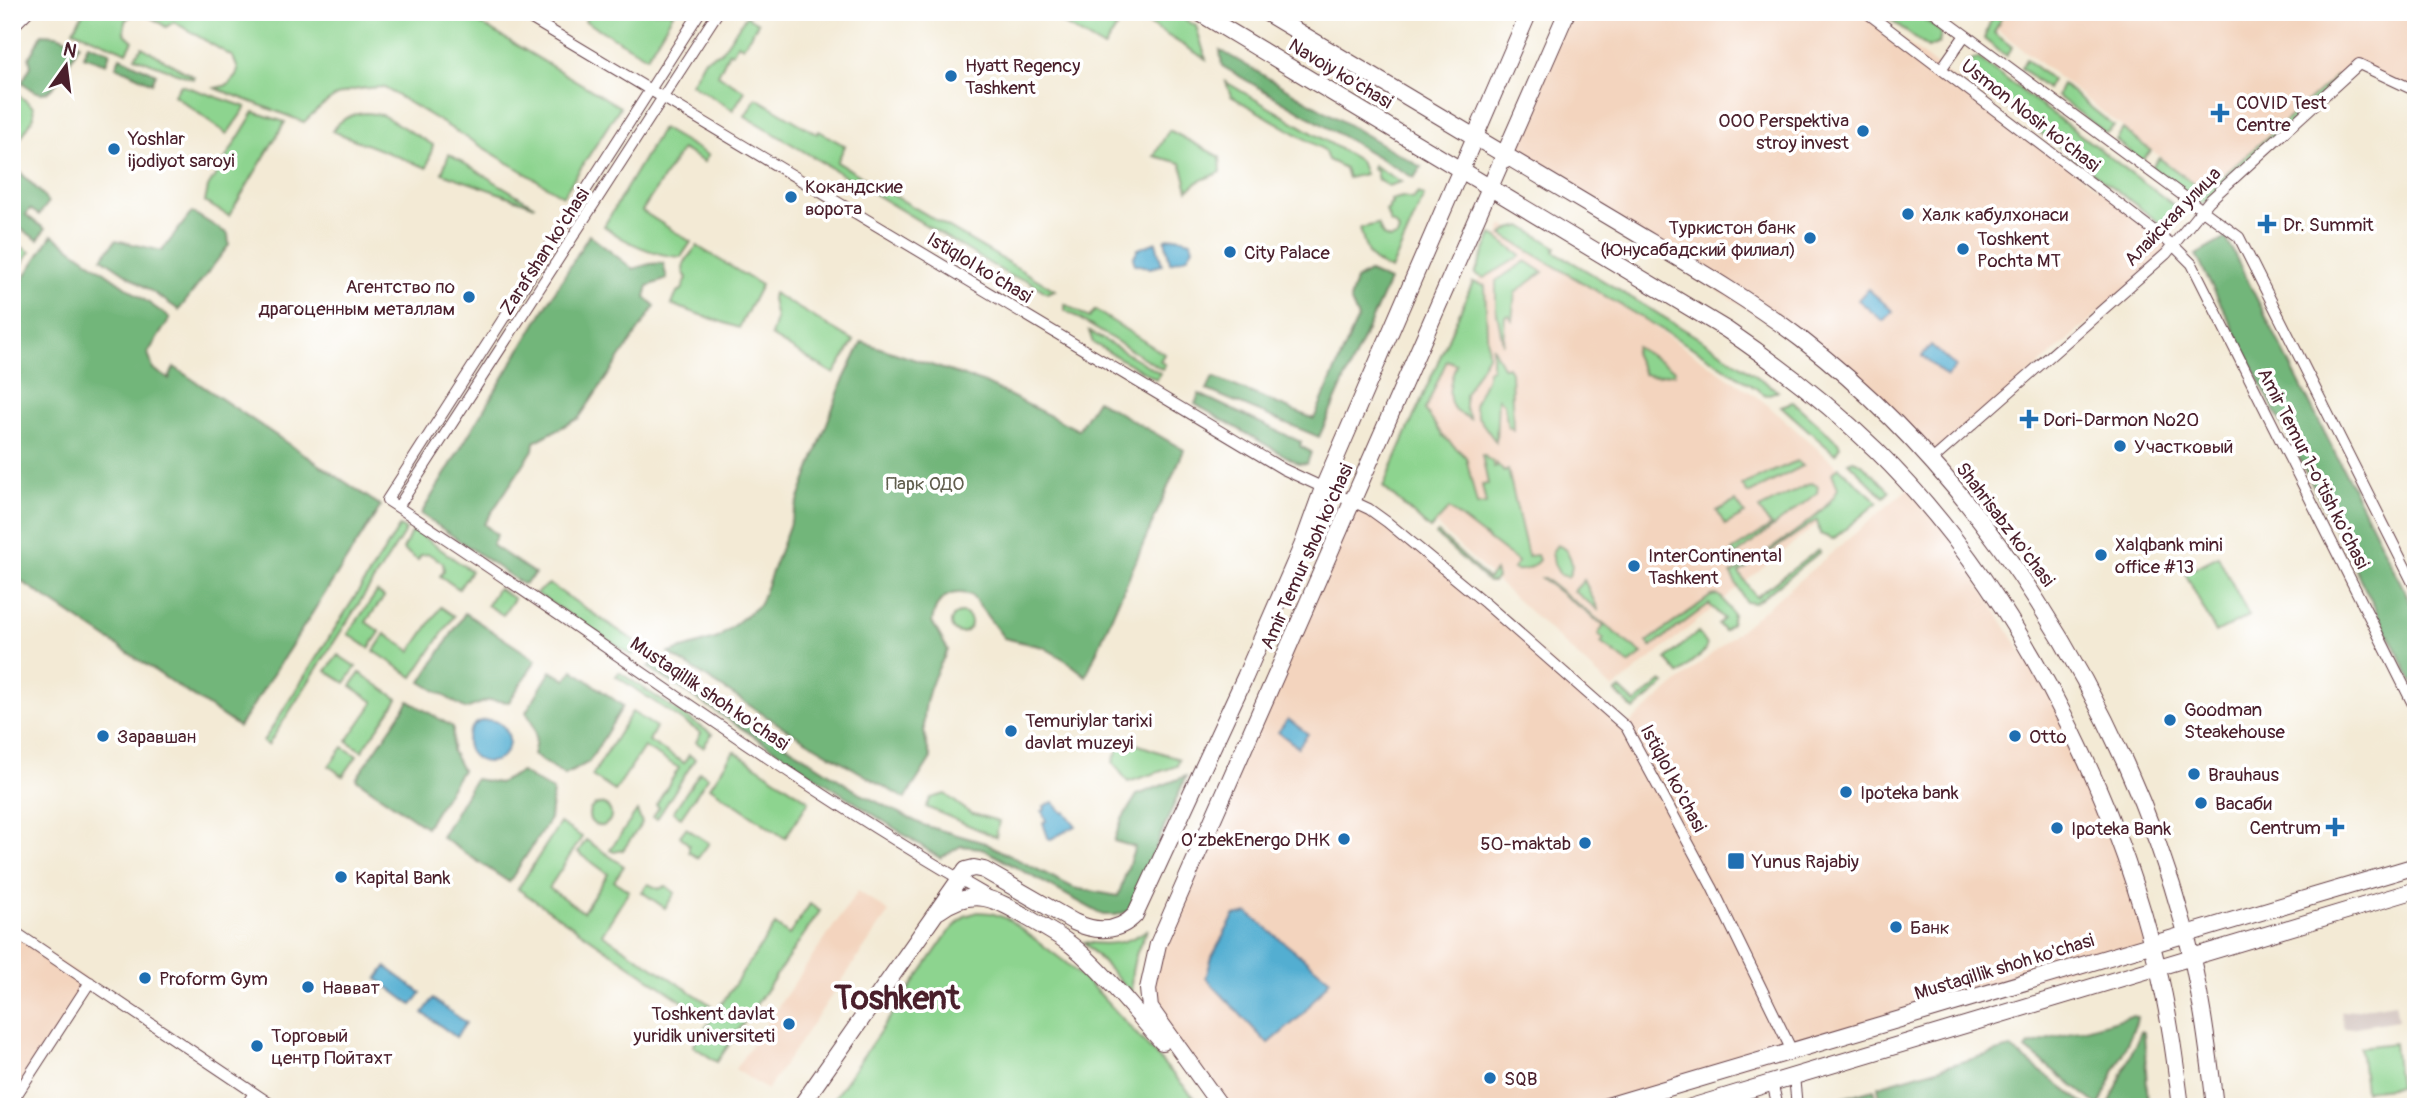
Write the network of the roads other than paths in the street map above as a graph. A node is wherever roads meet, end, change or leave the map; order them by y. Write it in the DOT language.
graph roads {
  1 [pos="27,12"];
  2 [pos="520,12"];
  3 [pos="700,12"];
  4 [pos="718,12"];
  5 [pos="1198,12"];
  6 [pos="1265,12"];
  7 [pos="1529,12"];
  8 [pos="1567,12"];
  9 [pos="1866,12"];
  10 [pos="1934,12"];
  11 [pos="12,28"];
  12 [pos="1965,35"];
  13 [pos="1942,68"];
  14 [pos="650,91"];
  15 [pos="2416,92"];
  16 [pos="664,99"];
  17 [pos="1475,138"];
  18 [pos="1506,155"];
  19 [pos="1462,170"];
  20 [pos="1492,188"];
  21 [pos="2200,210"];
  22 [pos="2174,246"];
  23 [pos="1931,461"];
  24 [pos="1323,488"];
  25 [pos="387,500"];
  26 [pos="1353,502"];
  27 [pos="398,507"];
  28 [pos="2416,589"];
  29 [pos="2416,710"];
  30 [pos="2416,866"];
  31 [pos="958,878"];
  32 [pos="2416,890"];
  33 [pos="1005,905"];
  34 [pos="931,917"];
  35 [pos="12,930"];
  36 [pos="2186,934"];
  37 [pos="2152,944"];
  38 [pos="2191,957"];
  39 [pos="2158,967"];
  40 [pos="90,982"];
  41 [pos="1791,1051"];
  42 [pos="1794,1076"];
  43 [pos="1772,1083"];
  44 [pos="254,1093"];
  45 [pos="12,1102"];
  46 [pos="245,1107"];
  47 [pos="275,1107"];
  48 [pos="800,1107"];
  49 [pos="1221,1107"];
  50 [pos="1604,1107"];
  51 [pos="1691,1107"];
  52 [pos="1778,1107"];
  53 [pos="1797,1107"];
  54 [pos="2181,1107"];
  55 [pos="2215,1107"];
  1 -- 11 [label="street"];
  2 -- 14 [label="street, Istiqlol ko‘chasi"];
  3 -- 14 [label="street, Zarafshan ko'chasi"];
  4 -- 16 [label="street, Zarafshan ko'chasi"];
  5 -- 19 [label="main road, Navoiy ko'chasi"];
  6 -- 17 [label="main road, Navoiy ko'chasi"];
  7 -- 17 [label="main road, Amir Temur shoh ko'chasi"];
  8 -- 18 [label="main road, Amir Temur shoh ko'chasi"];
  9 -- 13 [label="street, Usmon Nosir ko'chasi"];
  10 -- 12 [label="street, Usmon Nosir ko'chasi"];
  12 -- 13 [label="street"];
  12 -- 21 [label="street, Usmon Nosir ko'chasi"];
  13 -- 22 [label="street, Usmon Nosir ko'chasi"];
  14 -- 16 [label="street, Istiqlol ko‘chasi"];
  14 -- 25 [label="street, Zarafshan ko'chasi"];
  15 -- 21 [label="street, Алайская улица"];
  16 -- 24 [label="street, Istiqlol ko‘chasi"];
  16 -- 27 [label="street, Zarafshan ko'chasi"];
  17 -- 18 [label="main road, Navoiy ko'chasi"];
  17 -- 19 [label="main road, Amir Temur shoh ko'chasi"];
  18 -- 20 [label="main road, Amir Temur shoh ko'chasi"];
  18 -- 23 [label="main road, Shahrisabz ko'chasi"];
  19 -- 20 [label="main road"];
  19 -- 24 [label="main road, Amir Temur shoh ko'chasi"];
  20 -- 26 [label="main road, Amir Temur shoh ko'chasi"];
  20 -- 37 [label="main road"];
  21 -- 22 [label="street, Алайская улица"];
  21 -- 28 [label="street, Amir Temur 1-o'tish ko'chasi"];
  22 -- 23 [label="street, Алайская улица"];
  22 -- 29 [label="street, Amir Temur 1-o'tish ko'chasi"];
  23 -- 36 [label="main road, Shahrisabz ko'chasi"];
  24 -- 26 [label="street, Istiqlol ko‘chasi"];
  24 -- 31 [label="main road, Amir Temur shoh ko'chasi"];
  25 -- 27 [label="street, Mustaqillik shoh ko'chasi"];
  26 -- 41 [label="street, Istiqlol ko'chasi"];
  26 -- 49 [label="main road, Amir Temur shoh ko'chasi"];
  27 -- 31 [label="street, Mustaqillik shoh ko'chasi"];
  30 -- 36 [label="main road, Mustaqillik shoh ko'chasi"];
  31 -- 33 [label="street, Mustaqillik shoh ko'chasi"];
  31 -- 34 [label="main road"];
  32 -- 38 [label="main road"];
  33 -- 34 [label="main road"];
  33 -- 49 [label="main road"];
  34 -- 48 [label="main road"];
  35 -- 40 [label="street"];
  36 -- 37 [label="main road, Mustaqillik shoh ko'chasi"];
  36 -- 38 [label="main road, Shahrisabz ko'chasi"];
  37 -- 39 [label="main road"];
  37 -- 41 [label="main road, Mustaqillik shoh ko'chasi"];
  38 -- 39 [label="main road"];
  38 -- 55 [label="main road, Shahrisabz ko'chasi"];
  39 -- 42 [label="main road"];
  39 -- 54 [label="main road"];
  40 -- 44 [label="street"];
  40 -- 45 [label="street"];
  41 -- 50 [label="main road, Mustaqillik shoh ko'chasi"];
  42 -- 43 [label="main road"];
  42 -- 53 [label="street"];
  43 -- 51 [label="main road"];
  43 -- 52 [label="street"];
  44 -- 46 [label="street"];
  44 -- 47 [label="street"];
}
